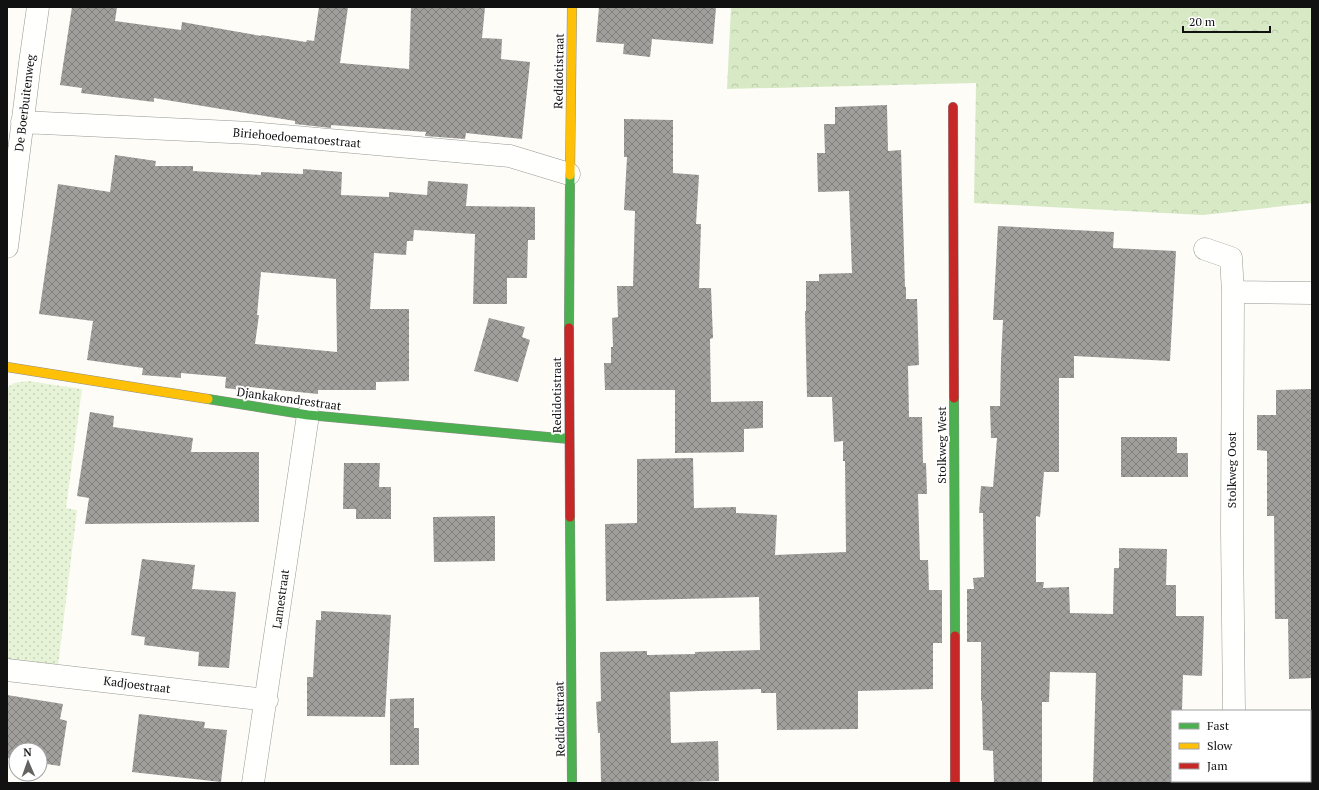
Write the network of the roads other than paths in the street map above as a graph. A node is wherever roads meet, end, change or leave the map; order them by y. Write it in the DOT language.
graph roads {
  1 [pos="38,7"];
  2 [pos="572,7"];
  3 [pos="953,107"];
  4 [pos="22,122"];
  5 [pos="569,174"];
  6 [pos="8,234"];
  7 [pos="1205,249"];
  8 [pos="1234,292"];
  9 [pos="1312,293"];
  10 [pos="7,368"];
  11 [pos="308,416"];
  12 [pos="569,440"];
  13 [pos="7,670"];
  14 [pos="267,700"];
  15 [pos="1234,710"];
  16 [pos="254,783"];
  17 [pos="572,783"];
  18 [pos="954,783"];
  1 -- 4 [label="street, De Boerbuitenweg"];
  2 -- 5 [label="street, Redidotistraat"];
  3 -- 18 [label="street, Stolkweg West"];
  4 -- 5 [label="street, Biriehoedoematoestraat"];
  4 -- 6 [label="street, De Boerbuitenweg"];
  5 -- 12 [label="street, Redidotistraat"];
  7 -- 8 [label="street, Stolkweg Oost"];
  8 -- 9 [label="street"];
  8 -- 15 [label="street, Stolkweg Oost"];
  10 -- 11 [label="street, Djankakondrestraat"];
  11 -- 12 [label="street, Djankakondrestraat"];
  11 -- 14 [label="street, Lamestraat"];
  12 -- 17 [label="street, Redidotistraat"];
  13 -- 14 [label="street, Kadjoestraat"];
  14 -- 16 [label="street, Lamestraat"];
}
